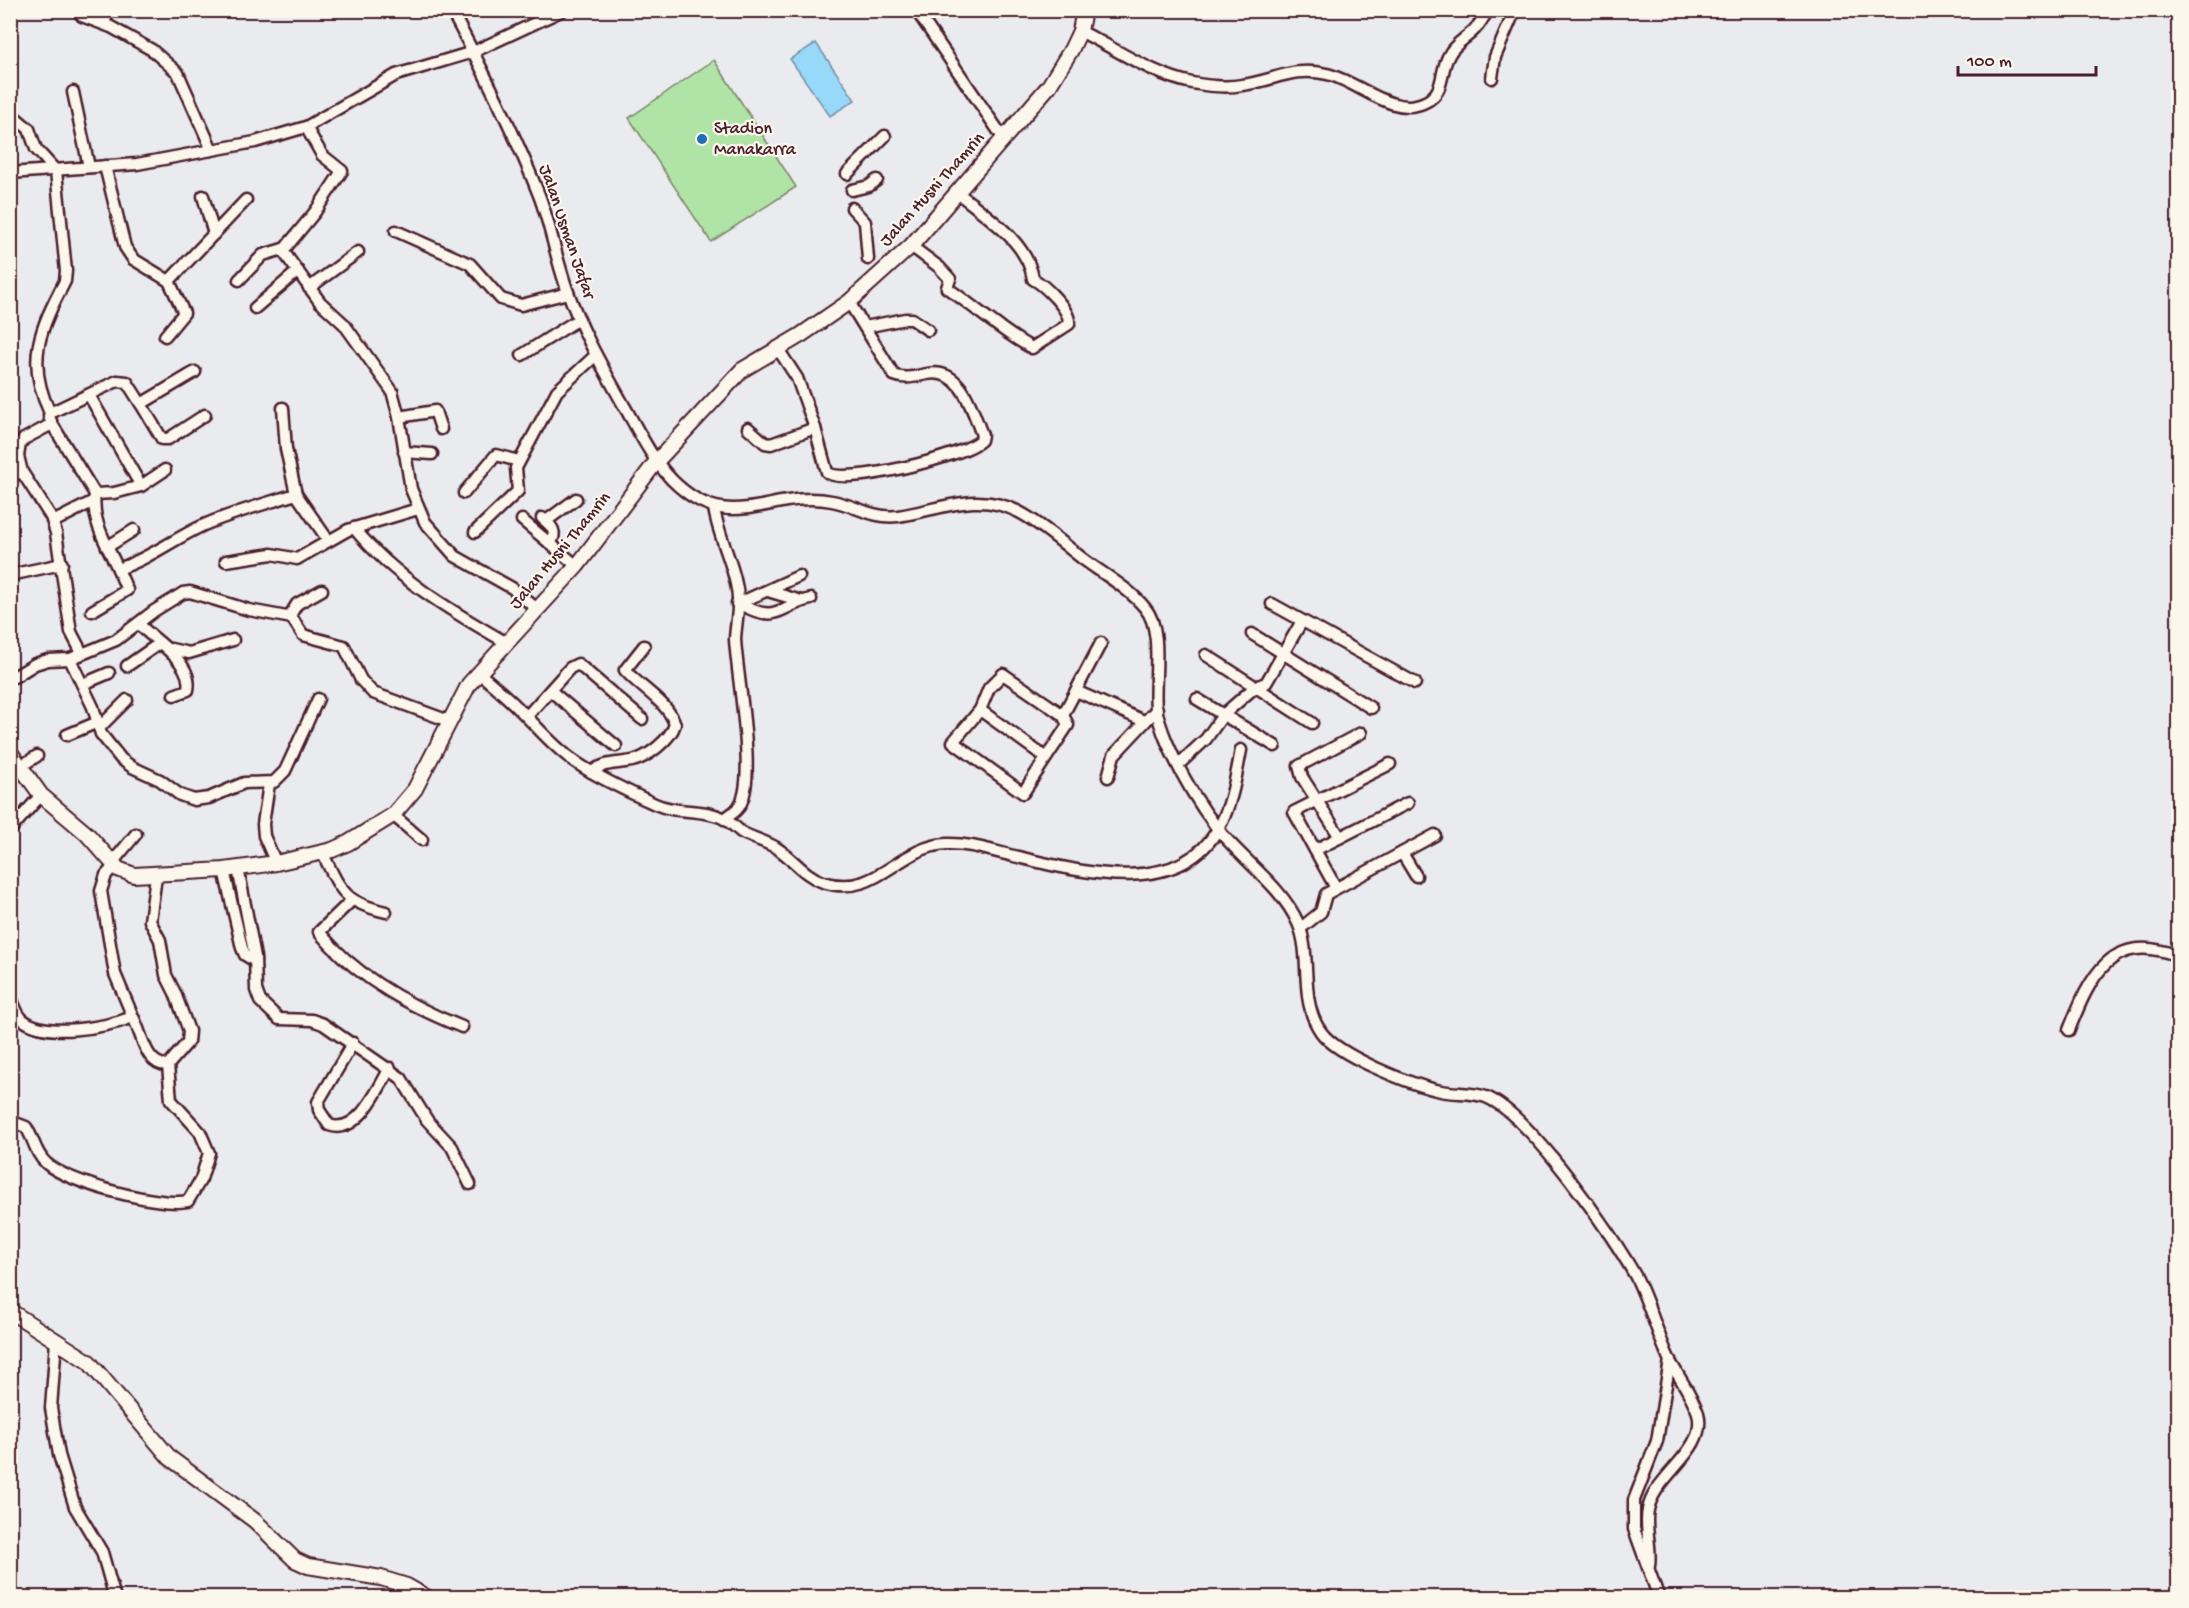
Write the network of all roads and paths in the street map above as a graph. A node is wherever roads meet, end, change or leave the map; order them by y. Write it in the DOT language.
graph roads {
  1 [pos="78,10"];
  2 [pos="110,10"];
  3 [pos="451,10"];
  4 [pos="563,10"];
  5 [pos="916,10"];
  6 [pos="1084,10"];
  7 [pos="1488,10"];
  8 [pos="1515,10"];
  9 [pos="104,23"];
  10 [pos="1080,32"];
  11 [pos="473,52"];
  12 [pos="1492,78"];
  13 [pos="73,92"];
  14 [pos="10,113"];
  15 [pos="306,127"];
  16 [pos="885,136"];
  17 [pos="1004,139"];
  18 [pos="212,150"];
  19 [pos="105,166"];
  20 [pos="89,167"];
  21 [pos="47,171"];
  22 [pos="10,172"];
  23 [pos="847,174"];
  24 [pos="877,180"];
  25 [pos="852,190"];
  26 [pos="958,193"];
  27 [pos="202,196"];
  28 [pos="246,201"];
  29 [pos="852,208"];
  30 [pos="396,231"];
  31 [pos="214,234"];
  32 [pos="911,246"];
  33 [pos="283,249"];
  34 [pos="358,252"];
  35 [pos="868,259"];
  36 [pos="298,271"];
  37 [pos="239,280"];
  38 [pos="169,281"];
  39 [pos="309,288"];
  40 [pos="568,293"];
  41 [pos="849,302"];
  42 [pos="255,308"];
  43 [pos="579,319"];
  44 [pos="865,327"];
  45 [pos="928,330"];
  46 [pos="165,336"];
  47 [pos="778,348"];
  48 [pos="522,355"];
  49 [pos="596,355"];
  50 [pos="195,372"];
  51 [pos="89,395"];
  52 [pos="141,404"];
  53 [pos="283,408"];
  54 [pos="205,415"];
  55 [pos="399,417"];
  56 [pos="51,418"];
  57 [pos="748,428"];
  58 [pos="815,428"];
  59 [pos="441,429"];
  60 [pos="10,440"];
  61 [pos="19,448"];
  62 [pos="404,452"];
  63 [pos="432,454"];
  64 [pos="519,461"];
  65 [pos="656,462"];
  66 [pos="165,471"];
  67 [pos="22,472"];
  68 [pos="10,476"];
  69 [pos="141,486"];
  70 [pos="464,493"];
  71 [pos="296,494"];
  72 [pos="94,498"];
  73 [pos="576,499"];
  74 [pos="714,508"];
  75 [pos="418,509"];
  76 [pos="522,520"];
  77 [pos="53,522"];
  78 [pos="354,528"];
  79 [pos="134,530"];
  80 [pos="475,532"];
  81 [pos="328,540"];
  82 [pos="550,544"];
  83 [pos="107,547"];
  84 [pos="226,561"];
  85 [pos="62,564"];
  86 [pos="577,566"];
  87 [pos="118,568"];
  88 [pos="10,575"];
  89 [pos="800,576"];
  90 [pos="322,591"];
  91 [pos="767,591"];
  92 [pos="739,604"];
  93 [pos="1272,604"];
  94 [pos="538,610"];
  95 [pos="92,611"];
  96 [pos="290,617"];
  97 [pos="1302,621"];
  98 [pos="139,624"];
  99 [pos="1252,634"];
  100 [pos="233,640"];
  101 [pos="160,643"];
  102 [pos="507,643"];
  103 [pos="1101,643"];
  104 [pos="644,646"];
  105 [pos="171,649"];
  106 [pos="82,653"];
  107 [pos="1282,653"];
  108 [pos="1206,655"];
  109 [pos="70,659"];
  110 [pos="127,666"];
  111 [pos="109,673"];
  112 [pos="479,673"];
  113 [pos="14,677"];
  114 [pos="1415,683"];
  115 [pos="83,684"];
  116 [pos="1255,687"];
  117 [pos="551,691"];
  118 [pos="1076,691"];
  119 [pos="174,695"];
  120 [pos="318,699"];
  121 [pos="1197,699"];
  122 [pos="127,700"];
  123 [pos="1371,708"];
  124 [pos="1156,709"];
  125 [pos="980,710"];
  126 [pos="1063,715"];
  127 [pos="1223,715"];
  128 [pos="527,716"];
  129 [pos="642,719"];
  130 [pos="449,721"];
  131 [pos="1144,721"];
  132 [pos="1312,723"];
  133 [pos="99,725"];
  134 [pos="1361,734"];
  135 [pos="67,735"];
  136 [pos="616,746"];
  137 [pos="1275,746"];
  138 [pos="1240,750"];
  139 [pos="10,752"];
  140 [pos="38,756"];
  141 [pos="1045,757"];
  142 [pos="1390,764"];
  143 [pos="1178,765"];
  144 [pos="21,766"];
  145 [pos="591,772"];
  146 [pos="1108,777"];
  147 [pos="269,784"];
  148 [pos="41,795"];
  149 [pos="1317,801"];
  150 [pos="1408,803"];
  151 [pos="393,815"];
  152 [pos="724,819"];
  153 [pos="1218,829"];
  154 [pos="10,830"];
  155 [pos="136,834"];
  156 [pos="1435,835"];
  157 [pos="1340,837"];
  158 [pos="422,840"];
  159 [pos="1315,850"];
  160 [pos="322,852"];
  161 [pos="1402,853"];
  162 [pos="276,863"];
  163 [pos="113,864"];
  164 [pos="231,869"];
  165 [pos="156,876"];
  166 [pos="1416,876"];
  167 [pos="1336,888"];
  168 [pos="351,901"];
  169 [pos="386,912"];
  170 [pos="1301,928"];
  171 [pos="2178,956"];
  172 [pos="10,993"];
  173 [pos="133,1017"];
  174 [pos="462,1027"];
  175 [pos="2069,1030"];
  176 [pos="353,1043"];
  177 [pos="168,1065"];
  178 [pos="390,1068"];
  179 [pos="10,1121"];
  180 [pos="471,1184"];
  181 [pos="10,1311"];
  182 [pos="56,1341"];
  183 [pos="1670,1360"];
  184 [pos="1650,1566"];
  185 [pos="114,1598"];
  186 [pos="428,1598"];
  187 [pos="1659,1598"];
  1 -- 9 [label="street"];
  2 -- 9 [label="street"];
  3 -- 11 [label="street, Jalan Usman Jafar"];
  4 -- 11 [label="street"];
  5 -- 17 [label="street"];
  6 -- 10 [label="street, Jalan Husni Thamrin"];
  7 -- 10 [label="street"];
  8 -- 12 [label="street"];
  9 -- 18 [label="street"];
  10 -- 17 [label="street, Jalan Husni Thamrin"];
  11 -- 15 [label="street"];
  11 -- 40 [label="street, Jalan Usman Jafar"];
  13 -- 20 [label="street"];
  14 -- 21 [label="street"];
  15 -- 18 [label="street"];
  15 -- 33 [label="street"];
  16 -- 23 [label="street"];
  17 -- 26 [label="street, Jalan Husni Thamrin"];
  18 -- 19 [label="street"];
  19 -- 20 [label="street"];
  19 -- 38 [label="street"];
  20 -- 21 [label="street"];
  21 -- 22 [label="street"];
  21 -- 56 [label="street"];
  24 -- 25 [label="street"];
  26 -- 32 [label="street, Jalan Husni Thamrin"];
  26 -- 32 [label="street"];
  27 -- 31 [label="street"];
  28 -- 31 [label="street"];
  29 -- 35 [label="street"];
  30 -- 40 [label="street"];
  31 -- 38 [label="street"];
  32 -- 41 [label="street, Jalan Husni Thamrin"];
  33 -- 36 [label="street"];
  33 -- 37 [label="street"];
  34 -- 39 [label="street"];
  36 -- 39 [label="street"];
  36 -- 42 [label="street"];
  38 -- 46 [label="street"];
  39 -- 55 [label="street"];
  40 -- 43 [label="street, Jalan Usman Jafar"];
  41 -- 44 [label="street"];
  41 -- 47 [label="street, Jalan Husni Thamrin"];
  43 -- 48 [label="street"];
  43 -- 49 [label="street, Jalan Usman Jafar"];
  44 -- 45 [label="street"];
  44 -- 58 [label="street"];
  47 -- 58 [label="street"];
  47 -- 65 [label="street, Jalan Husni Thamrin"];
  49 -- 64 [label="street"];
  49 -- 65 [label="street, Jalan Usman Jafar"];
  50 -- 52 [label="street"];
  51 -- 52 [label="street"];
  51 -- 56 [label="street"];
  51 -- 69 [label="street"];
  52 -- 54 [label="street"];
  53 -- 71 [label="street"];
  55 -- 59 [label="street"];
  55 -- 62 [label="street"];
  56 -- 61 [label="street"];
  56 -- 72 [label="street"];
  57 -- 58 [label="street"];
  60 -- 61 [label="street"];
  61 -- 67 [label="street"];
  62 -- 63 [label="street"];
  62 -- 75 [label="street"];
  64 -- 70 [label="street"];
  64 -- 80 [label="street"];
  65 -- 74 [label="street, Jalan Usman Jafar"];
  65 -- 86 [label="street, Jalan Husni Thamrin"];
  66 -- 69 [label="street"];
  67 -- 68 [label="street"];
  67 -- 77 [label="street"];
  69 -- 72 [label="street"];
  71 -- 81 [label="street"];
  71 -- 87 [label="street"];
  72 -- 77 [label="street"];
  72 -- 83 [label="street"];
  73 -- 82 [label="street"];
  74 -- 92 [label="street"];
  74 -- 124 [label="street"];
  75 -- 78 [label="street"];
  75 -- 94 [label="street"];
  76 -- 82 [label="street"];
  77 -- 85 [label="street"];
  78 -- 81 [label="street"];
  78 -- 102 [label="street"];
  79 -- 83 [label="street"];
  81 -- 84 [label="street"];
  82 -- 86 [label="street"];
  83 -- 87 [label="street"];
  85 -- 88 [label="street"];
  85 -- 106 [label="street"];
  86 -- 94 [label="street, Jalan Husni Thamrin"];
  87 -- 95 [label="street"];
  89 -- 91 [label="street"];
  90 -- 96 [label="street"];
  91 -- 92 [label="street"];
  91 -- 92 [label="street"];
  92 -- 152 [label="street"];
  93 -- 97 [label="street"];
  94 -- 102 [label="street, Jalan Husni Thamrin"];
  96 -- 98 [label="street"];
  96 -- 130 [label="street"];
  97 -- 107 [label="street"];
  97 -- 114 [label="street"];
  98 -- 101 [label="street"];
  98 -- 106 [label="street"];
  99 -- 107 [label="street"];
  100 -- 105 [label="street"];
  101 -- 105 [label="street"];
  101 -- 110 [label="street"];
  102 -- 112 [label="street, Jalan Husni Thamrin"];
  103 -- 118 [label="street"];
  104 -- 145 [label="street"];
  105 -- 119 [label="street"];
  106 -- 109 [label="street"];
  107 -- 116 [label="street"];
  107 -- 123 [label="street"];
  108 -- 116 [label="street"];
  109 -- 113 [label="street"];
  109 -- 115 [label="street"];
  111 -- 115 [label="street"];
  112 -- 128 [label="street"];
  112 -- 130 [label="street, Jalan Husni Thamrin"];
  115 -- 133 [label="street"];
  116 -- 127 [label="street"];
  116 -- 132 [label="street"];
  117 -- 128 [label="street"];
  117 -- 129 [label="street"];
  117 -- 136 [label="street"];
  118 -- 126 [label="street"];
  118 -- 131 [label="street"];
  120 -- 147 [label="street"];
  121 -- 127 [label="street"];
  122 -- 133 [label="street"];
  124 -- 131 [label="street"];
  124 -- 143 [label="street"];
  125 -- 126 [label="street"];
  125 -- 141 [label="street"];
  125 -- 141 [label="street"];
  126 -- 141 [label="street"];
  127 -- 137 [label="street"];
  127 -- 143 [label="street"];
  128 -- 145 [label="street"];
  130 -- 151 [label="street, Jalan Husni Thamrin"];
  131 -- 146 [label="street"];
  133 -- 135 [label="street"];
  133 -- 147 [label="street"];
  134 -- 149 [label="street"];
  138 -- 153 [label="street"];
  139 -- 144 [label="street, Jalan Husni Thamrin"];
  140 -- 144 [label="street"];
  142 -- 149 [label="street"];
  143 -- 153 [label="street"];
  144 -- 148 [label="street, Jalan Husni Thamrin"];
  145 -- 152 [label="street"];
  147 -- 162 [label="street"];
  148 -- 154 [label="street"];
  148 -- 163 [label="street, Jalan Husni Thamrin"];
  149 -- 157 [label="street"];
  149 -- 159 [label="street"];
  150 -- 157 [label="street"];
  151 -- 158 [label="street"];
  151 -- 160 [label="street, Jalan Husni Thamrin"];
  152 -- 153 [label="street"];
  153 -- 170 [label="street"];
  155 -- 163 [label="street"];
  156 -- 161 [label="street"];
  157 -- 159 [label="street"];
  159 -- 167 [label="street"];
  160 -- 162 [label="street, Jalan Husni Thamrin"];
  160 -- 168 [label="street"];
  161 -- 166 [label="street"];
  161 -- 167 [label="street"];
  162 -- 164 [label="street, Jalan Husni Thamrin"];
  163 -- 165 [label="street, Jalan Husni Thamrin"];
  163 -- 173 [label="street"];
  164 -- 165 [label="street, Jalan Husni Thamrin"];
  164 -- 176 [label="street"];
  165 -- 177 [label="street"];
  167 -- 170 [label="street"];
  168 -- 169 [label="street"];
  168 -- 174 [label="street"];
  170 -- 183 [label="street"];
  171 -- 175 [label="street"];
  172 -- 173 [label="street"];
  173 -- 177 [label="street"];
  176 -- 178 [label="street"];
  176 -- 178 [label="street"];
  177 -- 179 [label="street"];
  178 -- 180 [label="street"];
  181 -- 182 [label="street"];
  182 -- 185 [label="street"];
  182 -- 186 [label="street"];
  183 -- 184 [label="street"];
  183 -- 184 [label="street"];
  184 -- 187 [label="street"];
}
